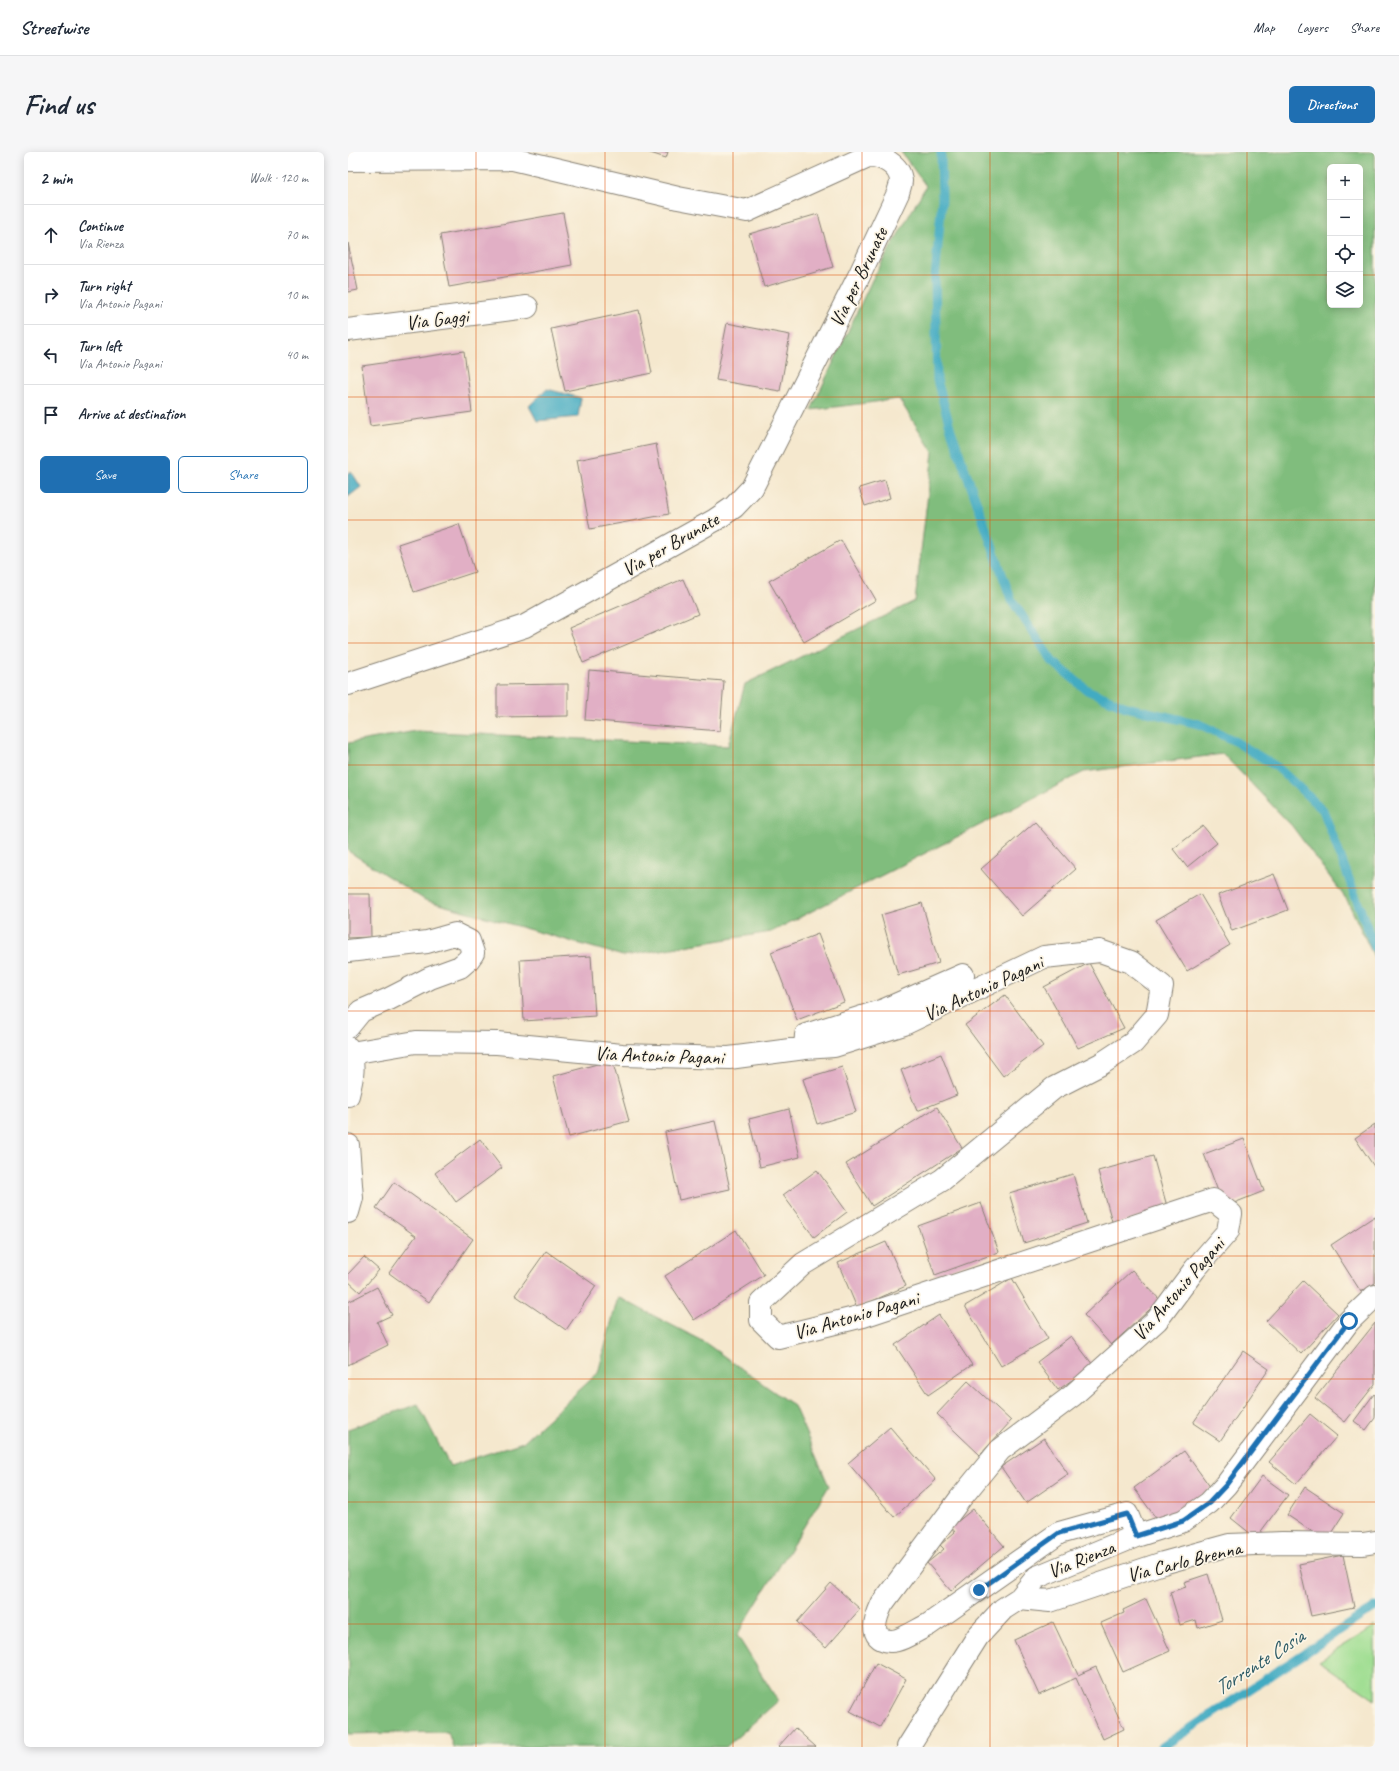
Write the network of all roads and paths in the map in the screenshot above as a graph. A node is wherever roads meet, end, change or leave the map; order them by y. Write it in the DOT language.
graph roads {
  1 [pos="348,160"];
  2 [pos="527,307"];
  3 [pos="348,330"];
  4 [pos="348,684"];
  5 [pos="348,951"];
  6 [pos="963,975"];
  7 [pos="348,1027"];
  8 [pos="805,1048"];
  9 [pos="349,1050"];
  10 [pos="348,1095"];
  11 [pos="348,1145"];
  12 [pos="348,1212"];
  13 [pos="1375,1296"];
  14 [pos="1136,1536"];
  15 [pos="1375,1542"];
  16 [pos="1020,1598"];
  17 [pos="908,1747"];
  1 -- 4 [label="street, Via per Brunate"];
  2 -- 3 [label="street, Via Gaggi"];
  5 -- 7 [label="street"];
  6 -- 8 [label="street"];
  8 -- 9 [label="street, Via Antonio Pagani"];
  8 -- 14 [label="street, Via Antonio Pagani"];
  9 -- 10 [label="street"];
  11 -- 12 [label="street"];
  13 -- 14 [label="street, Via Rienza"];
  14 -- 16 [label="street, Via Rienza"];
  15 -- 16 [label="street, Via Carlo Brenna"];
  16 -- 17 [label="street, Via Rienza"];
}
